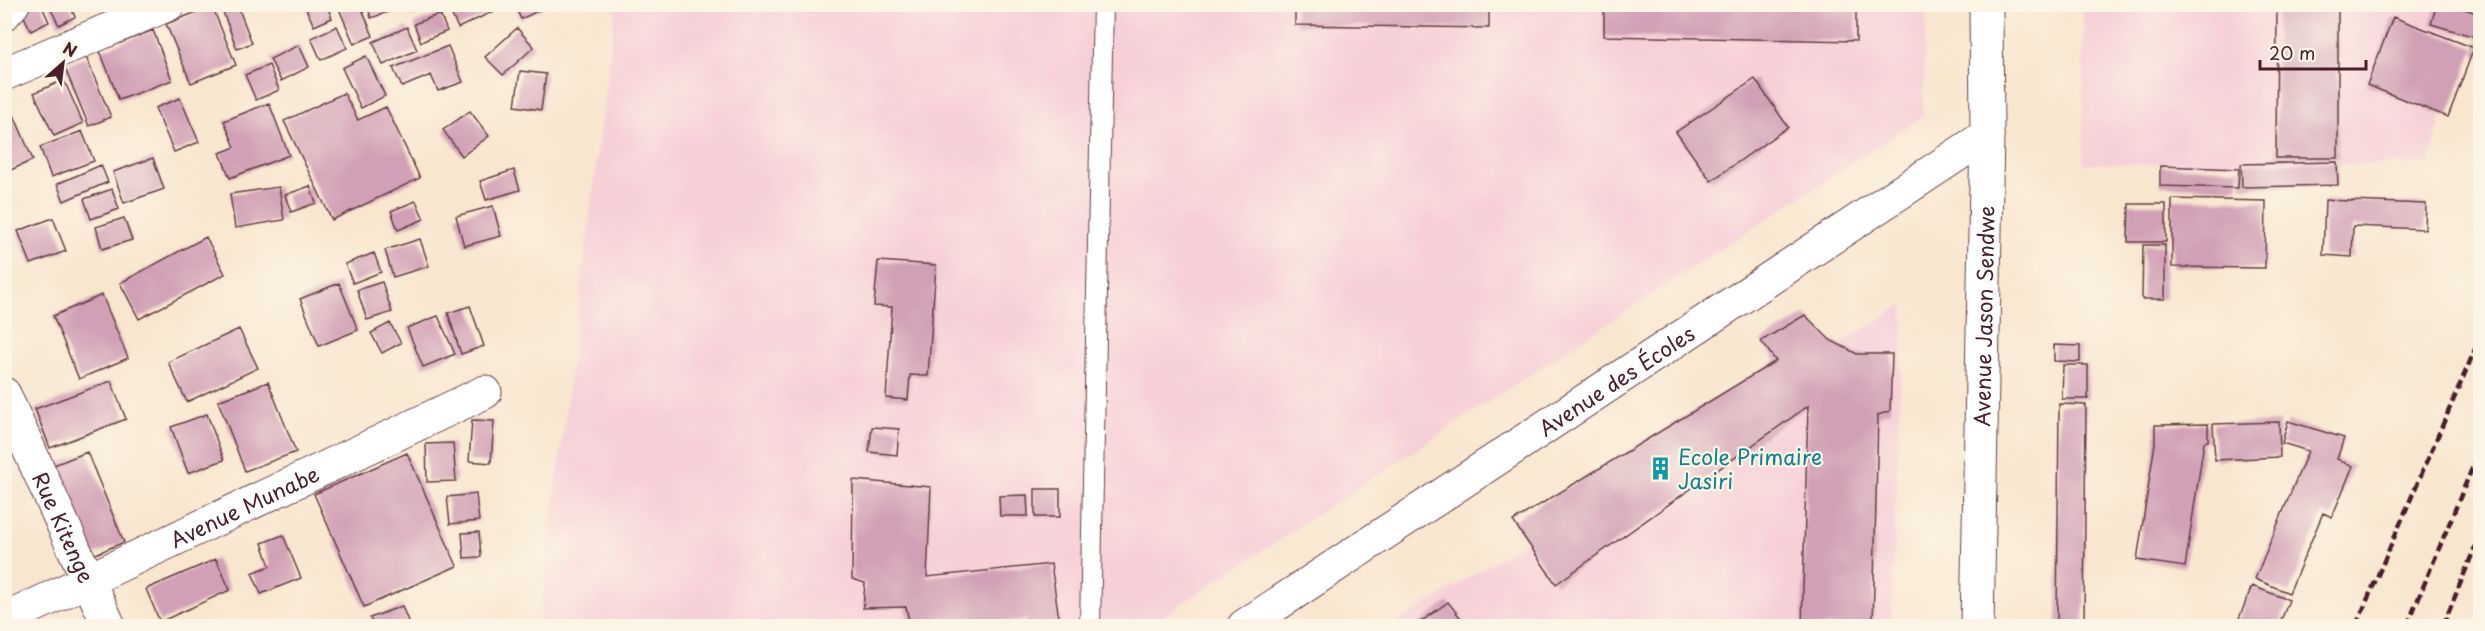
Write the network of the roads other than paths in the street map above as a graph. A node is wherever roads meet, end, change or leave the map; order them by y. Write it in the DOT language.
graph roads {
  1 [pos="13,4"];
  2 [pos="169,4"];
  3 [pos="1103,4"];
  4 [pos="1986,4"];
  5 [pos="4,14"];
  6 [pos="4,74"];
  7 [pos="1987,135"];
  8 [pos="484,392"];
  9 [pos="4,394"];
  10 [pos="87,581"];
  11 [pos="4,620"];
  12 [pos="109,627"];
  13 [pos="1090,627"];
  14 [pos="1244,627"];
  15 [pos="1977,627"];
  1 -- 5 [label="street"];
  2 -- 6 [label="street"];
  3 -- 13 [label="lane"];
  4 -- 7 [label="street, Avenue Jason Sendwe"];
  7 -- 14 [label="street, Avenue des Écoles"];
  7 -- 15 [label="street, Avenue Jason Sendwe"];
  8 -- 10 [label="street, Avenue Munabe"];
  9 -- 10 [label="street, Rue Kitenge"];
  10 -- 11 [label="street, Avenue Munabe"];
  10 -- 12 [label="street, Rue Kitenge"];
}
